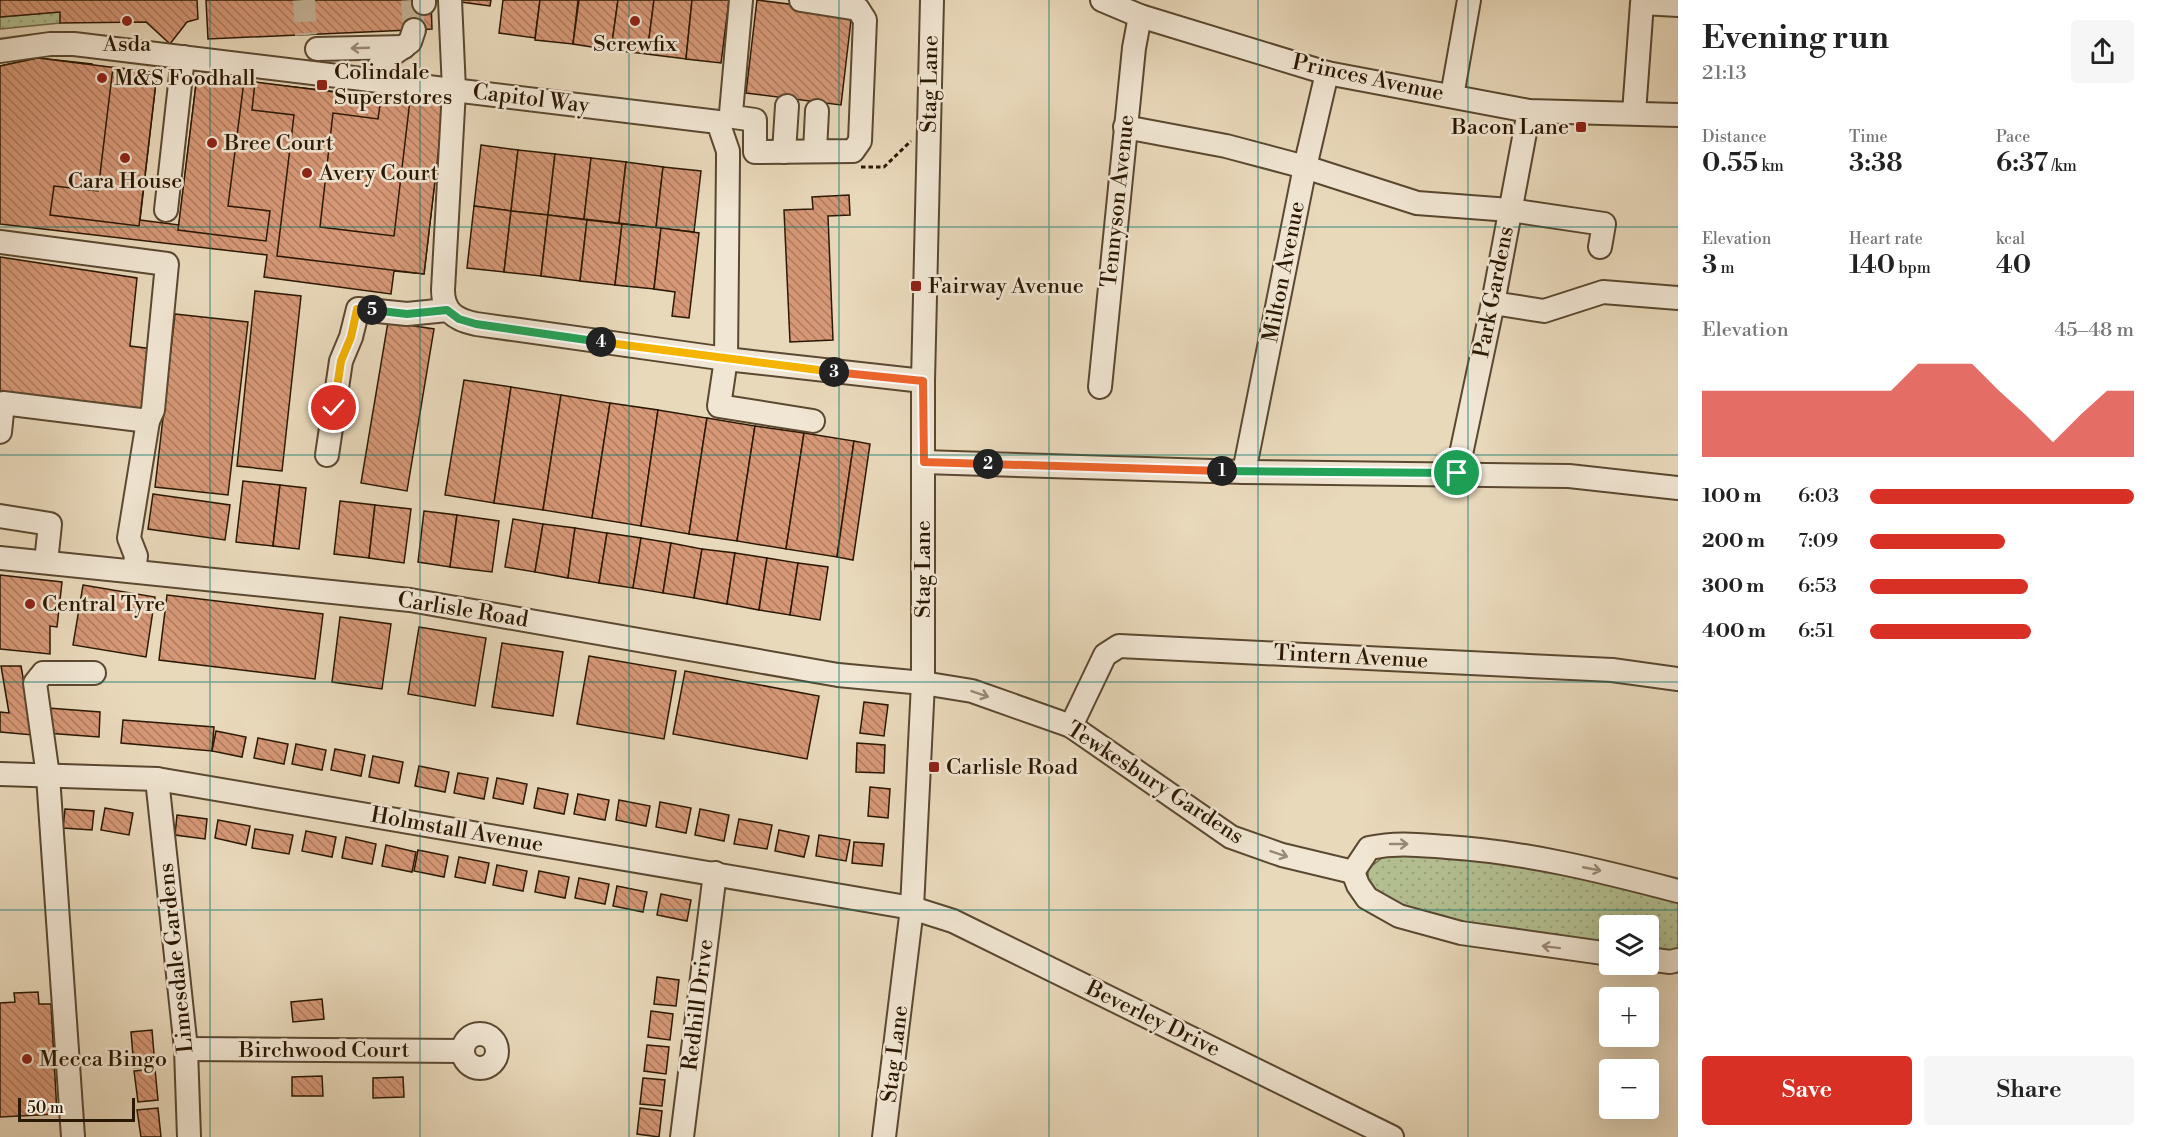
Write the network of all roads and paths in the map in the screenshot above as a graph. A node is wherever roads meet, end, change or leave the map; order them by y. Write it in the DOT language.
graph roads {
  1 [pos="450,0"];
  2 [pos="741,0"];
  3 [pos="801,0"];
  4 [pos="932,0"];
  5 [pos="1102,0"];
  6 [pos="1469,0"];
  7 [pos="1678,5"];
  8 [pos="1140,16"];
  9 [pos="414,35"];
  10 [pos="0,51"];
  11 [pos="183,57"];
  12 [pos="312,73"];
  13 [pos="1327,73"];
  14 [pos="369,80"];
  15 [pos="392,82"];
  16 [pos="454,90"];
  17 [pos="1452,96"];
  18 [pos="787,106"];
  19 [pos="817,111"];
  20 [pos="1529,111"];
  21 [pos="1634,113"];
  22 [pos="1678,115"];
  23 [pos="1125,127"];
  24 [pos="815,151"];
  25 [pos="728,152"];
  26 [pos="755,152"];
  27 [pos="784,152"];
  28 [pos="1305,167"];
  29 [pos="166,210"];
  30 [pos="1510,210"];
  31 [pos="0,242"];
  32 [pos="1600,247"];
  33 [pos="1678,298"];
  34 [pos="1492,303"];
  35 [pos="447,310"];
  36 [pos="726,359"];
  37 [pos="923,381"];
  38 [pos="1100,387"];
  39 [pos="148,421"];
  40 [pos="813,421"];
  41 [pos="0,432"];
  42 [pos="327,455"];
  43 [pos="924,462"];
  44 [pos="1244,472"];
  45 [pos="1457,473"];
  46 [pos="1678,488"];
  47 [pos="0,516"];
  48 [pos="0,558"];
  49 [pos="46,562"];
  50 [pos="134,571"];
  51 [pos="94,673"];
  52 [pos="1678,679"];
  53 [pos="923,683"];
  54 [pos="1071,726"];
  55 [pos="0,774"];
  56 [pos="48,776"];
  57 [pos="157,779"];
  58 [pos="1353,872"];
  59 [pos="715,873"];
  60 [pos="1678,891"];
  61 [pos="912,909"];
  62 [pos="1599,953"];
  63 [pos="1659,960"];
  64 [pos="1678,960"];
  65 [pos="186,1049"];
  66 [pos="463,1051"];
  67 [pos="73,1137"];
  68 [pos="189,1137"];
  69 [pos="682,1137"];
  70 [pos="885,1137"];
  71 [pos="1392,1137"];
  1 -- 16 [label="street"];
  2 -- 26 [label="street"];
  3 -- 24 [label="street"];
  4 -- 37 [label="street, Stag Lane"];
  5 -- 8 [label="street, Princes Avenue"];
  6 -- 17 [label="street"];
  7 -- 21 [label="street"];
  8 -- 13 [label="street, Princes Avenue"];
  8 -- 23 [label="street, Tennyson Avenue"];
  9 -- 12 [label="street, one-way"];
  9 -- 14 [label="street"];
  9 -- 15 [label="street"];
  10 -- 11 [label="street, Capitol Way"];
  11 -- 12 [label="street, Capitol Way"];
  11 -- 29 [label="street"];
  12 -- 14 [label="street, Capitol Way"];
  13 -- 17 [label="street, Princes Avenue"];
  13 -- 28 [label="street, Milton Avenue"];
  14 -- 15 [label="street, Capitol Way"];
  15 -- 16 [label="street, Capitol Way"];
  16 -- 25 [label="street, Capitol Way"];
  16 -- 35 [label="street"];
  17 -- 20 [label="street, Princes Avenue"];
  18 -- 27 [label="street"];
  19 -- 24 [label="street"];
  20 -- 21 [label="street, Princes Avenue"];
  20 -- 30 [label="street, Park Gardens"];
  21 -- 22 [label="street, Princes Avenue"];
  23 -- 28 [label="street"];
  23 -- 38 [label="street, Tennyson Avenue"];
  24 -- 27 [label="street"];
  25 -- 26 [label="street"];
  25 -- 36 [label="street, Capitol Way"];
  26 -- 27 [label="street"];
  28 -- 30 [label="street"];
  28 -- 44 [label="street, Milton Avenue"];
  30 -- 32 [label="street"];
  30 -- 34 [label="street, Park Gardens"];
  31 -- 39 [label="street"];
  33 -- 34 [label="street"];
  34 -- 45 [label="street, Park Gardens"];
  35 -- 36 [label="street"];
  35 -- 42 [label="street"];
  36 -- 37 [label="street"];
  36 -- 40 [label="street, Capitol Way"];
  37 -- 43 [label="street, Stag Lane"];
  39 -- 41 [label="street"];
  39 -- 50 [label="street"];
  43 -- 44 [label="street"];
  43 -- 53 [label="street, Stag Lane"];
  44 -- 45 [label="street"];
  45 -- 46 [label="street"];
  47 -- 49 [label="street"];
  48 -- 49 [label="street, Carlisle Road"];
  49 -- 50 [label="street, Carlisle Road"];
  50 -- 53 [label="street, Carlisle Road"];
  51 -- 56 [label="street"];
  52 -- 54 [label="street, Tintern Avenue"];
  53 -- 54 [label="street, Tewkesbury Gardens, one-way"];
  53 -- 61 [label="street, Stag Lane"];
  54 -- 58 [label="street, Tewkesbury Gardens, one-way"];
  55 -- 56 [label="street, Holmstall Avenue"];
  56 -- 57 [label="street, Holmstall Avenue"];
  56 -- 67 [label="street"];
  57 -- 59 [label="street, Holmstall Avenue"];
  57 -- 65 [label="street, Limesdale Gardens"];
  58 -- 60 [label="street, one-way"];
  62 -- 58 [label="street, one-way"];
  59 -- 61 [label="street, Holmstall Avenue"];
  59 -- 69 [label="street, Redhill Drive"];
  61 -- 70 [label="street, Stag Lane"];
  61 -- 71 [label="street, Beverley Drive"];
  63 -- 64 [label="street"];
  65 -- 66 [label="street, Birchwood Court"];
  65 -- 68 [label="street, Limesdale Gardens"];
}
